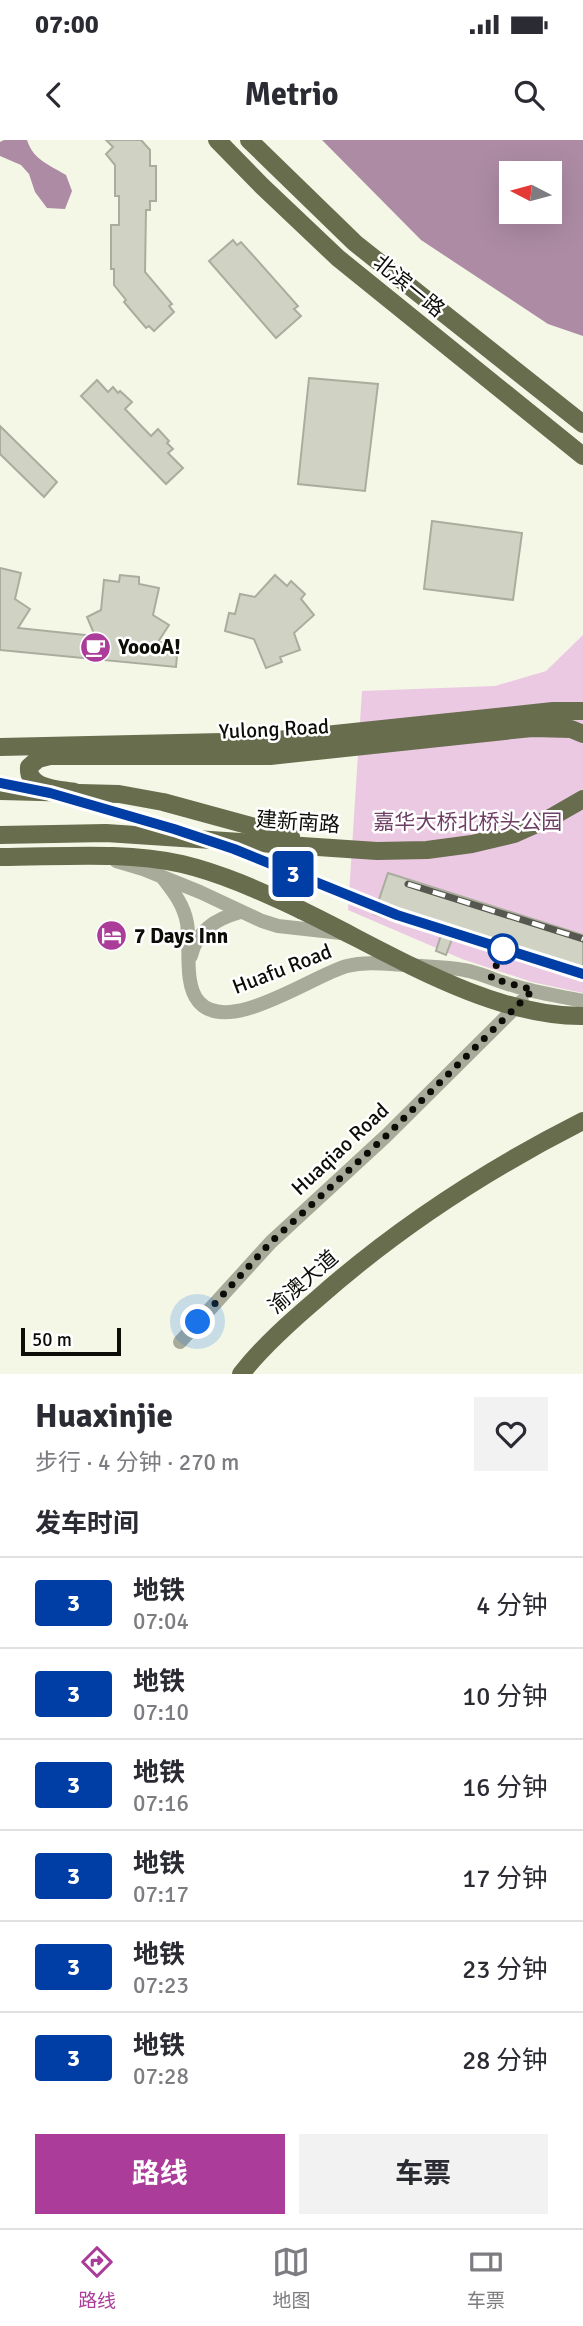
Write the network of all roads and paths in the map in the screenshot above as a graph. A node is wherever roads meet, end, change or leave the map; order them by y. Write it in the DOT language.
graph roads {
  1 [pos="218,140"];
  2 [pos="249,140"];
  3 [pos="583,424"];
  4 [pos="583,456"];
  5 [pos="583,711"];
  6 [pos="583,734"];
  7 [pos="0,747"];
  8 [pos="0,791"];
  9 [pos="75,792"];
  10 [pos="583,799"];
  11 [pos="0,835"];
  12 [pos="328,847"];
  13 [pos="0,857"];
  14 [pos="102,857"];
  15 [pos="162,877"];
  16 [pos="240,912"];
  17 [pos="353,934"];
  18 [pos="189,967"];
  19 [pos="533,990"];
  20 [pos="583,1001"];
  21 [pos="583,1016"];
  22 [pos="583,1121"];
  23 [pos="180,1342"];
  24 [pos="241,1374"];
  1 -- 4 [label="main road, 北滨一路"];
  2 -- 3 [label="main road, 北滨一路"];
  5 -- 7 [label="main road, Yulong Road"];
  6 -- 9 [label="main road, Yulong Road"];
  8 -- 9 [label="main road"];
  9 -- 12 [label="main road"];
  10 -- 12 [label="main road, 建新南路"];
  11 -- 12 [label="main road, 建新南路"];
  13 -- 14 [label="main road"];
  14 -- 15 [label="street"];
  14 -- 17 [label="main road, bridge"];
  15 -- 16 [label="street"];
  15 -- 18 [label="street, Huafu Road"];
  16 -- 17 [label="street, Huafu Road, bridge"];
  16 -- 18 [label="street"];
  17 -- 21 [label="main road, bridge"];
  18 -- 19 [label="street, Huafu Road"];
  19 -- 20 [label="street, Huafu Road"];
  19 -- 23 [label="street, Huaqiao Road"];
  22 -- 24 [label="main road, 渝澳大道"];
}
